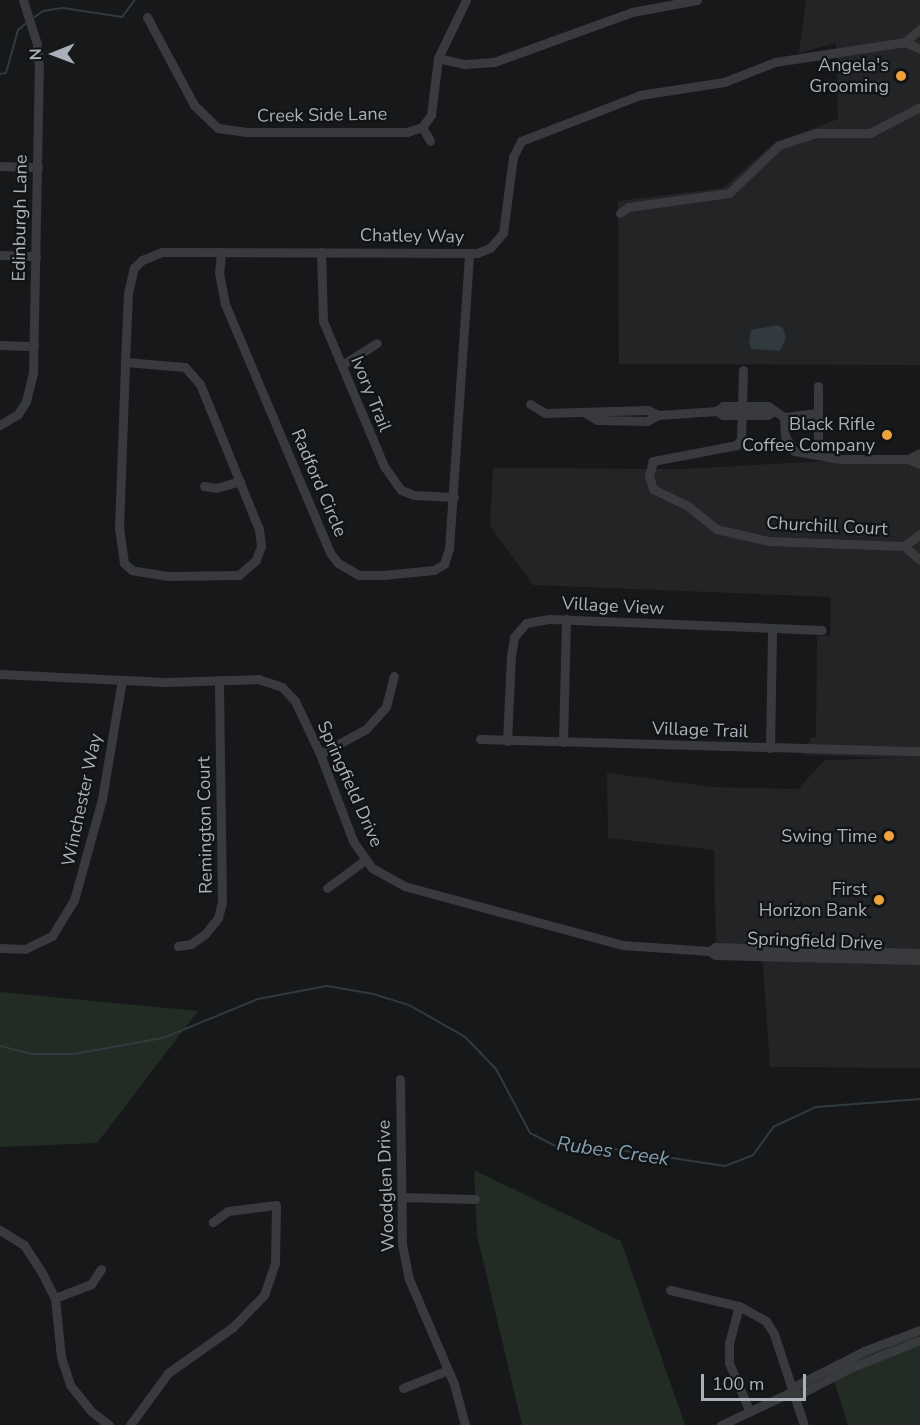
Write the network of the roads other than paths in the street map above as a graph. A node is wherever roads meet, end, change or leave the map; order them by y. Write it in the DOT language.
graph roads {
  1 [pos="22,0"];
  2 [pos="466,0"];
  3 [pos="697,0"];
  4 [pos="147,17"];
  5 [pos="920,29"];
  6 [pos="905,42"];
  7 [pos="920,49"];
  8 [pos="438,58"];
  9 [pos="920,107"];
  10 [pos="911,114"];
  11 [pos="920,119"];
  12 [pos="422,127"];
  13 [pos="430,141"];
  14 [pos="0,166"];
  15 [pos="38,167"];
  16 [pos="620,213"];
  17 [pos="221,252"];
  18 [pos="321,252"];
  19 [pos="469,254"];
  20 [pos="0,255"];
  21 [pos="36,256"];
  22 [pos="377,343"];
  23 [pos="0,345"];
  24 [pos="34,346"];
  25 [pos="125,362"];
  26 [pos="342,365"];
  27 [pos="743,370"];
  28 [pos="818,386"];
  29 [pos="530,404"];
  30 [pos="742,410"];
  31 [pos="818,413"];
  32 [pos="784,417"];
  33 [pos="0,425"];
  34 [pos="920,453"];
  35 [pos="818,455"];
  36 [pos="908,459"];
  37 [pos="920,464"];
  38 [pos="240,481"];
  39 [pos="204,486"];
  40 [pos="454,497"];
  41 [pos="920,534"];
  42 [pos="904,546"];
  43 [pos="920,560"];
  44 [pos="566,619"];
  45 [pos="772,628"];
  46 [pos="822,630"];
  47 [pos="0,674"];
  48 [pos="394,676"];
  49 [pos="122,680"];
  50 [pos="219,680"];
  51 [pos="480,739"];
  52 [pos="507,741"];
  53 [pos="563,742"];
  54 [pos="770,748"];
  55 [pos="920,751"];
  56 [pos="320,753"];
  57 [pos="365,860"];
  58 [pos="327,888"];
  59 [pos="178,946"];
  60 [pos="0,948"];
  61 [pos="710,951"];
  62 [pos="920,953"];
  63 [pos="902,960"];
  64 [pos="920,960"];
  65 [pos="920,968"];
  66 [pos="400,1079"];
  67 [pos="401,1197"];
  68 [pos="475,1199"];
  69 [pos="213,1222"];
  70 [pos="0,1230"];
  71 [pos="101,1269"];
  72 [pos="670,1290"];
  73 [pos="55,1298"];
  74 [pos="739,1306"];
  75 [pos="920,1330"];
  76 [pos="920,1340"];
  77 [pos="448,1370"];
  78 [pos="403,1388"];
  79 [pos="791,1392"];
  80 [pos="750,1412"];
  81 [pos="109,1425"];
  82 [pos="130,1425"];
  83 [pos="465,1425"];
  84 [pos="721,1425"];
  85 [pos="804,1425"];
  1 -- 15 [label="street, Edinburgh Lane"];
  2 -- 8 [label="street"];
  3 -- 8 [label="street"];
  4 -- 12 [label="street, Creek Side Lane"];
  5 -- 6 [label="street"];
  6 -- 7 [label="street"];
  6 -- 19 [label="street, Chatley Way"];
  8 -- 12 [label="street"];
  9 -- 10 [label="street"];
  10 -- 11 [label="street"];
  10 -- 16 [label="street"];
  12 -- 13 [label="street"];
  14 -- 15 [label="street"];
  15 -- 21 [label="street, Edinburgh Lane"];
  17 -- 18 [label="street, Chatley Way"];
  17 -- 25 [label="street, Chatley Way"];
  17 -- 40 [label="street, Radford Circle"];
  18 -- 19 [label="street, Chatley Way"];
  18 -- 26 [label="street, Ivory Trail"];
  19 -- 40 [label="street, Radford Circle"];
  20 -- 21 [label="street"];
  21 -- 24 [label="street, Edinburgh Lane"];
  22 -- 26 [label="street"];
  23 -- 24 [label="street"];
  24 -- 33 [label="street, Edinburgh Lane"];
  25 -- 38 [label="street, Chatley Way"];
  25 -- 38 [label="street, Chatley Way"];
  26 -- 40 [label="street, Ivory Trail"];
  27 -- 30 [label="street"];
  28 -- 31 [label="street"];
  29 -- 30 [label="street"];
  30 -- 32 [label="street"];
  30 -- 42 [label="street, Churchill Court"];
  31 -- 32 [label="street"];
  31 -- 35 [label="street"];
  32 -- 35 [label="street"];
  34 -- 36 [label="street"];
  35 -- 36 [label="street"];
  36 -- 37 [label="street"];
  38 -- 39 [label="street"];
  41 -- 42 [label="street"];
  42 -- 43 [label="street"];
  44 -- 45 [label="street, Village View"];
  44 -- 52 [label="street, Village View"];
  44 -- 53 [label="street"];
  45 -- 46 [label="street, Village View"];
  45 -- 54 [label="street"];
  47 -- 49 [label="street, Springfield Drive"];
  48 -- 56 [label="street"];
  49 -- 50 [label="street, Springfield Drive"];
  49 -- 60 [label="street, Winchester Way"];
  50 -- 56 [label="street, Springfield Drive"];
  50 -- 59 [label="street, Remington Court"];
  51 -- 52 [label="street, Village Trail"];
  52 -- 53 [label="street, Village Trail"];
  53 -- 54 [label="street, Village Trail"];
  54 -- 55 [label="street, Village Trail"];
  56 -- 57 [label="street, Springfield Drive"];
  57 -- 58 [label="street"];
  57 -- 61 [label="street, Springfield Drive"];
  61 -- 62 [label="street, Springfield Drive"];
  61 -- 63 [label="street, Springfield Drive"];
  63 -- 64 [label="street, Springfield Drive"];
  63 -- 65 [label="street"];
  66 -- 67 [label="street, Woodglen Drive"];
  67 -- 68 [label="street"];
  67 -- 77 [label="street, Woodglen Drive"];
  69 -- 82 [label="street"];
  70 -- 73 [label="street"];
  71 -- 73 [label="street"];
  72 -- 74 [label="street"];
  73 -- 81 [label="street"];
  74 -- 79 [label="street"];
  74 -- 80 [label="street"];
  75 -- 79 [label="street"];
  76 -- 79 [label="street"];
  77 -- 78 [label="street"];
  77 -- 83 [label="street, Woodglen Drive"];
  79 -- 80 [label="street"];
  79 -- 85 [label="street"];
  80 -- 84 [label="street"];
}
